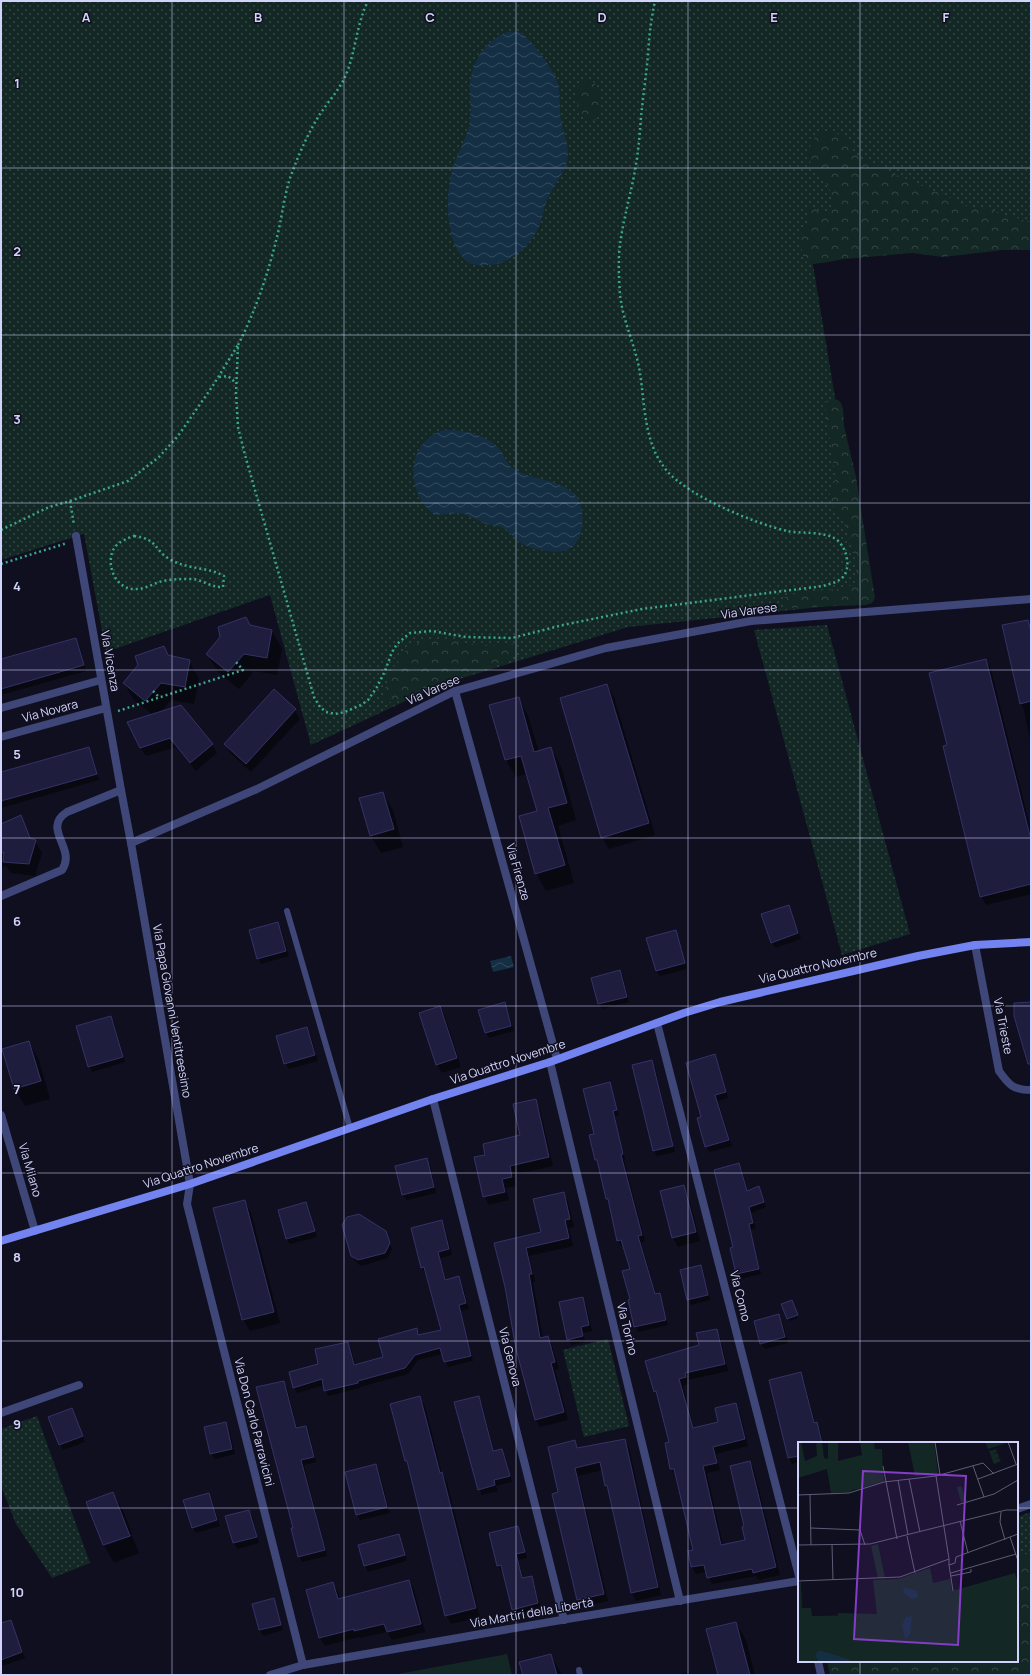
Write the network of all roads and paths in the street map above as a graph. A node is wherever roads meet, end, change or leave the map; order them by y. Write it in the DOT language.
graph roads {
  1 [pos="368,1"];
  2 [pos="655,1"];
  3 [pos="238,345"];
  4 [pos="218,377"];
  5 [pos="236,383"];
  6 [pos="70,501"];
  7 [pos="1,530"];
  8 [pos="76,538"];
  9 [pos="1,564"];
  10 [pos="194,579"];
  11 [pos="1031,599"];
  12 [pos="236,662"];
  13 [pos="101,680"];
  14 [pos="153,691"];
  15 [pos="455,691"];
  16 [pos="159,697"];
  17 [pos="1,708"];
  18 [pos="107,711"];
  19 [pos="1,737"];
  20 [pos="121,790"];
  21 [pos="131,843"];
  22 [pos="1,896"];
  23 [pos="287,911"];
  24 [pos="1031,942"];
  25 [pos="975,945"];
  26 [pos="657,1023"];
  27 [pos="554,1060"];
  28 [pos="1031,1090"];
  29 [pos="433,1099"];
  30 [pos="1,1115"];
  31 [pos="350,1128"];
  32 [pos="190,1184"];
  33 [pos="35,1231"];
  34 [pos="1,1241"];
  35 [pos="79,1385"];
  36 [pos="1,1412"];
  37 [pos="1031,1504"];
  38 [pos="1018,1509"];
  39 [pos="798,1572"];
  40 [pos="798,1581"];
  41 [pos="680,1601"];
  42 [pos="564,1620"];
  43 [pos="818,1662"];
  44 [pos="303,1665"];
  45 [pos="270,1675"];
  46 [pos="821,1675"];
  1 -- 3 [label="path"];
  2 -- 5 [label="path"];
  3 -- 4 [label="path"];
  3 -- 5 [label="path"];
  4 -- 5 [label="path"];
  4 -- 6 [label="path"];
  6 -- 7 [label="path"];
  6 -- 8 [label="path"];
  8 -- 9 [label="path"];
  8 -- 13 [label="street, Via Vicenza"];
  10 -- 10 [label="path"];
  11 -- 15 [label="street, Via Varese"];
  12 -- 16 [label="path"];
  13 -- 17 [label="street, Via Novara"];
  13 -- 18 [label="street, Via Vicenza"];
  14 -- 16 [label="path"];
  15 -- 21 [label="street, Via Varese"];
  15 -- 27 [label="street, Via Firenze"];
  16 -- 18 [label="path"];
  18 -- 19 [label="street, Via Novara"];
  18 -- 20 [label="street, Via Vicenza"];
  20 -- 21 [label="street"];
  20 -- 22 [label="street"];
  21 -- 32 [label="street, Via Papa Giovanni Ventitreesimo"];
  23 -- 31 [label="lane"];
  24 -- 25 [label="street, Via Quattro Novembre"];
  25 -- 26 [label="street, Via Quattro Novembre"];
  25 -- 28 [label="street, Via Trieste"];
  26 -- 27 [label="street, Via Quattro Novembre"];
  26 -- 39 [label="street, Via Como"];
  27 -- 29 [label="street, Via Quattro Novembre"];
  27 -- 41 [label="street, Via Torino"];
  29 -- 31 [label="street, Via Quattro Novembre"];
  29 -- 42 [label="street, Via Genova"];
  30 -- 33 [label="street, Via Milano"];
  31 -- 32 [label="street, Via Quattro Novembre"];
  32 -- 33 [label="street, Via Quattro Novembre"];
  32 -- 44 [label="street, Via Don Carlo Parravicini"];
  33 -- 34 [label="street, Via Quattro Novembre"];
  35 -- 36 [label="street"];
  37 -- 38 [label="street"];
  40 -- 41 [label="street, Via Martiri della Libertà"];
  41 -- 42 [label="street, Via Martiri della Libertà"];
  42 -- 44 [label="street, Via Martiri della Libertà"];
  43 -- 46 [label="street"];
  44 -- 45 [label="street, Via Martiri della Libertà"];
}
